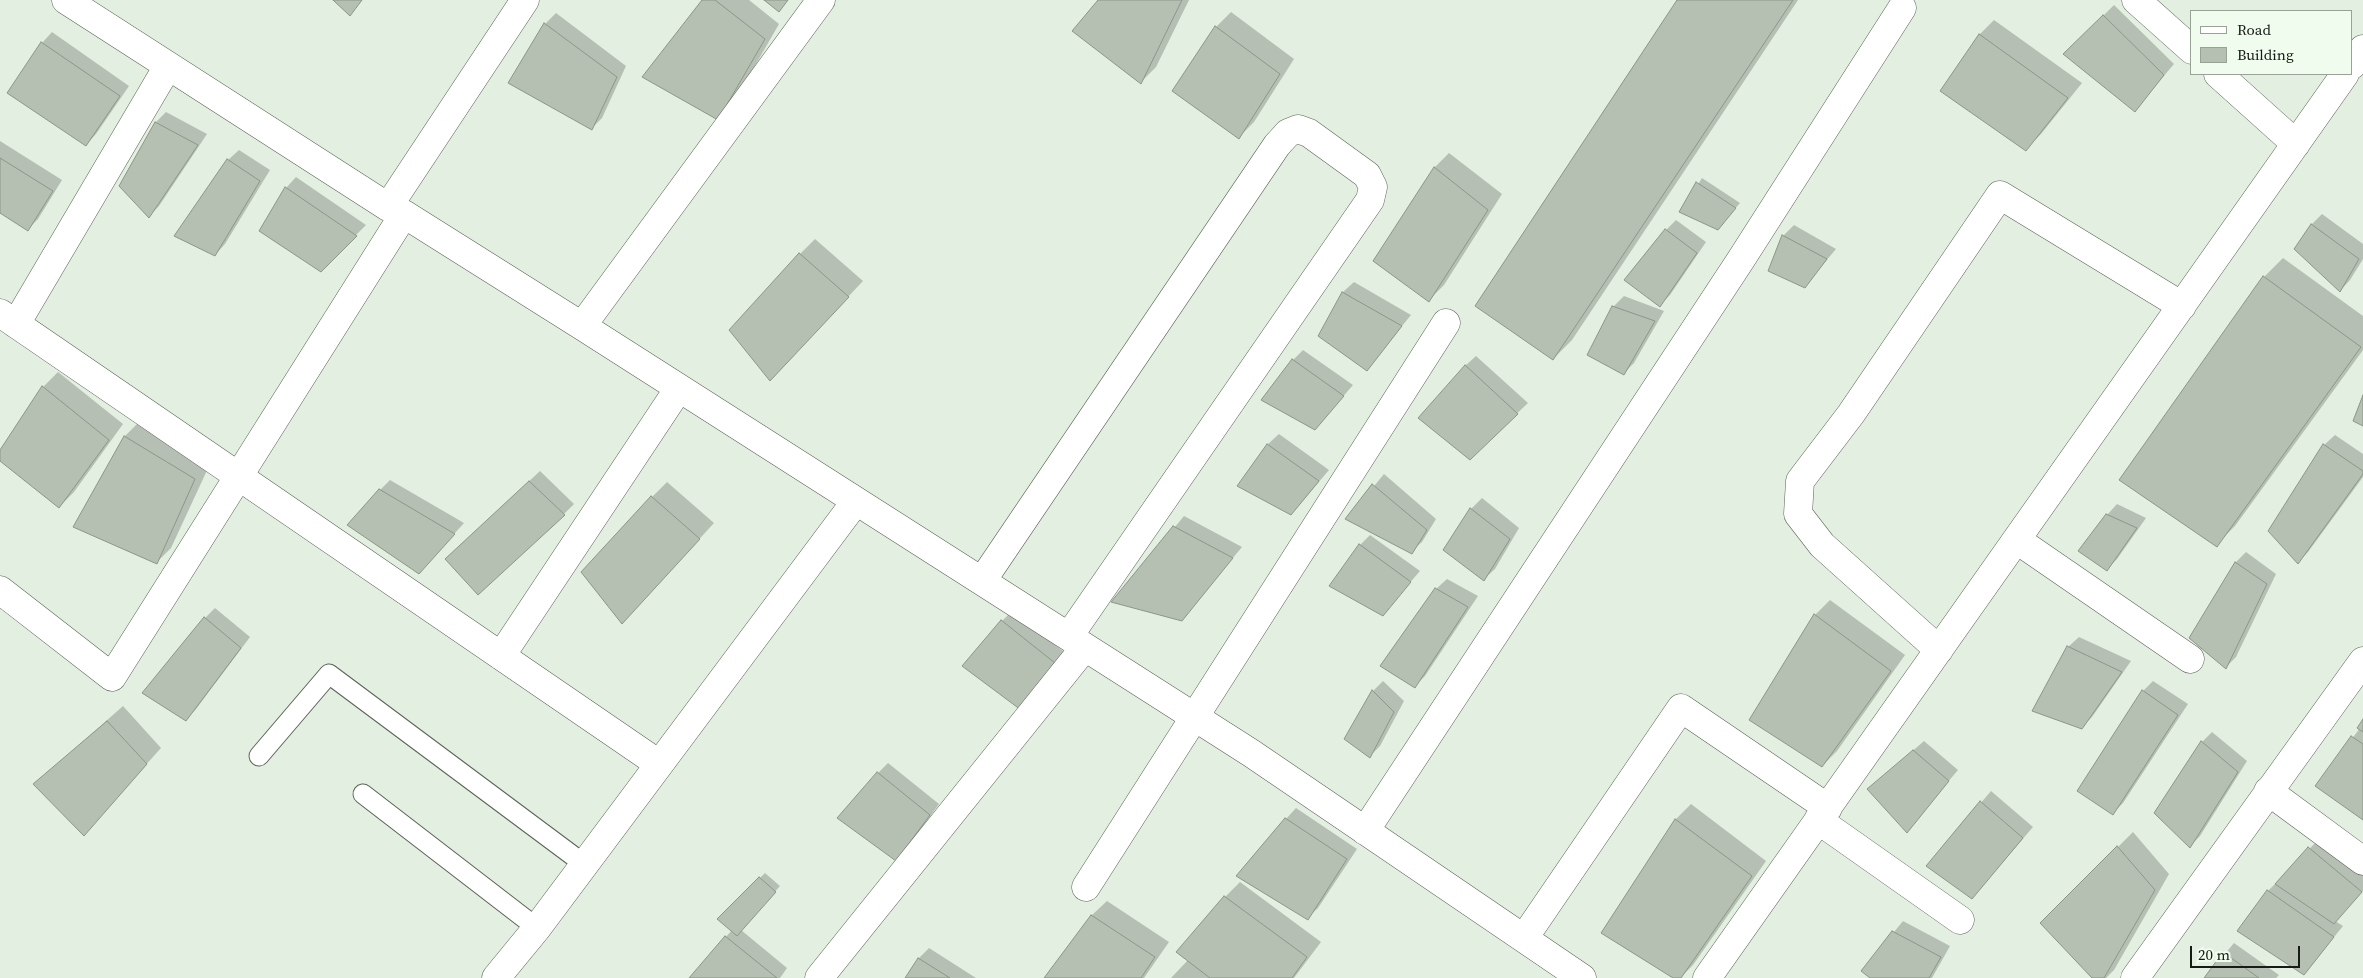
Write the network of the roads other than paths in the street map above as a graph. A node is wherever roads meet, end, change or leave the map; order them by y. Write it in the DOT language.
graph roads {
  1 [pos="66,0"];
  2 [pos="525,0"];
  3 [pos="821,0"];
  4 [pos="2136,0"];
  5 [pos="1902,8"];
  6 [pos="2190,48"];
  7 [pos="2363,49"];
  8 [pos="2353,64"];
  9 [pos="168,66"];
  10 [pos="2219,75"];
  11 [pos="2344,75"];
  12 [pos="2296,144"];
  13 [pos="396,211"];
  14 [pos="2182,306"];
  15 [pos="8,318"];
  16 [pos="1446,323"];
  17 [pos="582,326"];
  18 [pos="679,388"];
  19 [pos="238,476"];
  20 [pos="856,501"];
  21 [pos="2018,540"];
  22 [pos="982,580"];
  23 [pos="0,590"];
  24 [pos="1077,642"];
  25 [pos="1939,650"];
  26 [pos="501,656"];
  27 [pos="2190,659"];
  28 [pos="2363,661"];
  29 [pos="1196,718"];
  30 [pos="259,756"];
  31 [pos="659,764"];
  32 [pos="2268,792"];
  33 [pos="363,794"];
  34 [pos="1823,814"];
  35 [pos="1365,831"];
  36 [pos="2363,861"];
  37 [pos="584,864"];
  38 [pos="1086,887"];
  39 [pos="1960,920"];
  40 [pos="537,928"];
  41 [pos="1524,938"];
  42 [pos="496,978"];
  43 [pos="819,978"];
  44 [pos="1582,978"];
  45 [pos="1707,978"];
  46 [pos="2135,978"];
  1 -- 9 [label="street"];
  2 -- 13 [label="street"];
  3 -- 17 [label="street"];
  4 -- 6 [label="street"];
  5 -- 35 [label="street"];
  7 -- 8 [label="street"];
  9 -- 13 [label="street"];
  9 -- 15 [label="street"];
  10 -- 12 [label="street"];
  11 -- 12 [label="street"];
  12 -- 14 [label="street"];
  13 -- 17 [label="street"];
  13 -- 19 [label="street"];
  14 -- 21 [label="street"];
  14 -- 25 [label="street"];
  15 -- 19 [label="street"];
  16 -- 29 [label="street"];
  17 -- 18 [label="street"];
  18 -- 20 [label="street"];
  18 -- 26 [label="street"];
  19 -- 23 [label="street"];
  19 -- 26 [label="street"];
  20 -- 22 [label="street"];
  20 -- 31 [label="street"];
  21 -- 25 [label="street"];
  21 -- 27 [label="street"];
  22 -- 24 [label="street"];
  22 -- 24 [label="street"];
  24 -- 29 [label="street"];
  24 -- 43 [label="street"];
  25 -- 34 [label="street"];
  26 -- 31 [label="street"];
  28 -- 32 [label="street"];
  29 -- 35 [label="street"];
  29 -- 38 [label="street"];
  30 -- 37 [label="lane"];
  31 -- 37 [label="street"];
  32 -- 36 [label="street"];
  32 -- 46 [label="street"];
  33 -- 40 [label="lane"];
  34 -- 39 [label="street"];
  34 -- 41 [label="street"];
  34 -- 45 [label="street"];
  35 -- 41 [label="street"];
  37 -- 40 [label="street"];
  40 -- 42 [label="street"];
  41 -- 44 [label="street"];
}
